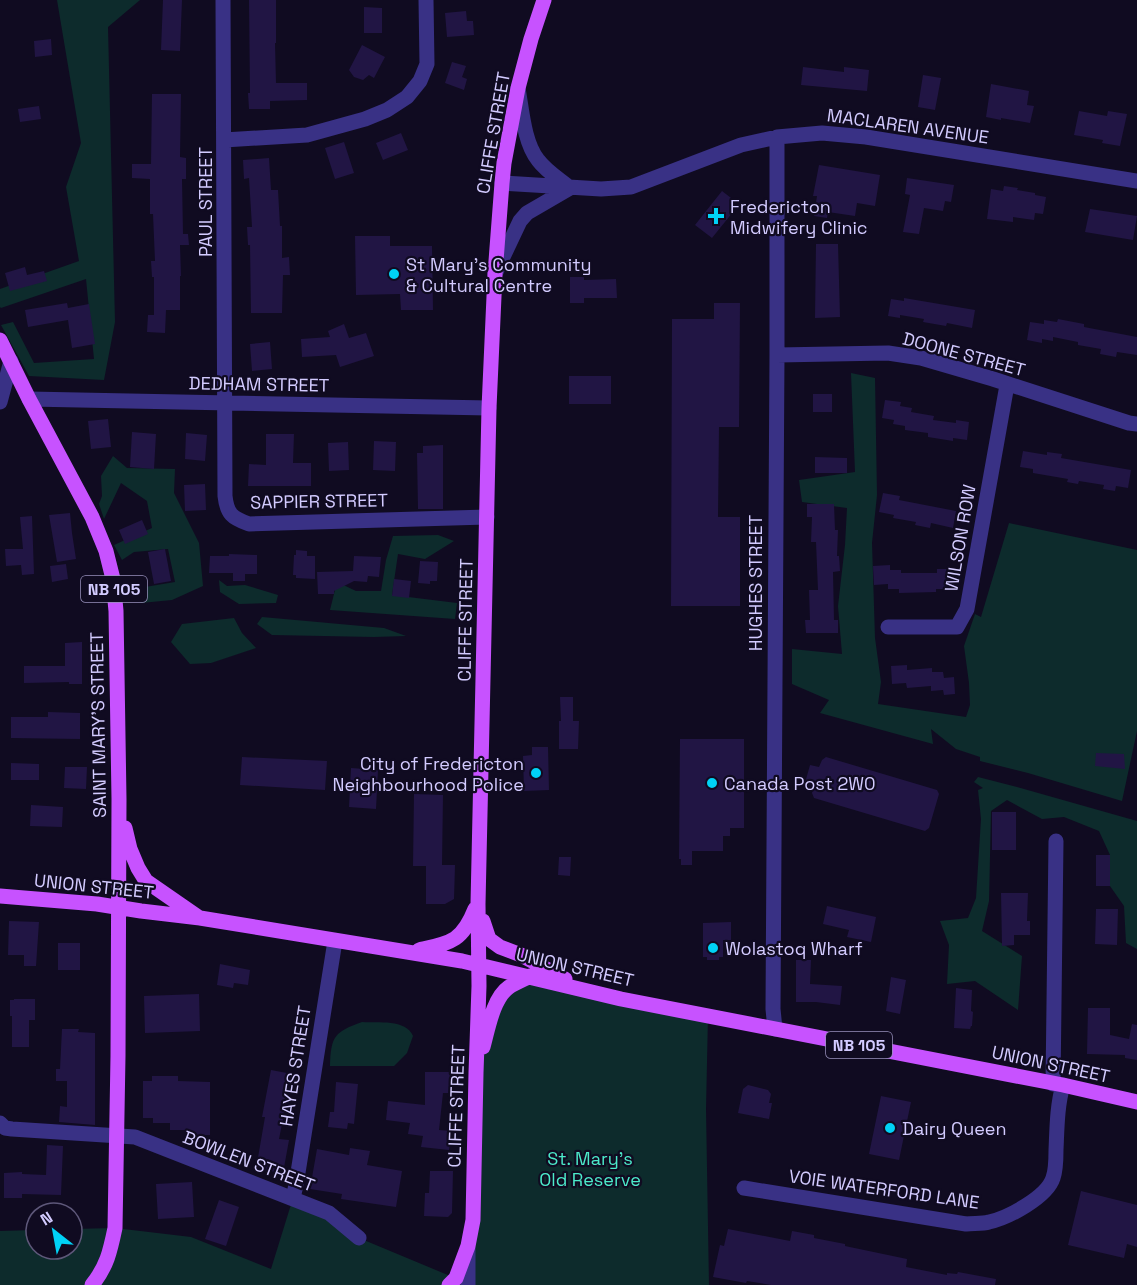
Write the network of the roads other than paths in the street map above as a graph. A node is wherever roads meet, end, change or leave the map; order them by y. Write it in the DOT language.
graph roads {
  1 [pos="223,0"];
  2 [pos="426,0"];
  3 [pos="544,0"];
  4 [pos="518,88"];
  5 [pos="777,136"];
  6 [pos="224,140"];
  7 [pos="1137,181"];
  8 [pos="502,183"];
  9 [pos="570,188"];
  10 [pos="495,274"];
  11 [pos="0,340"];
  12 [pos="777,355"];
  13 [pos="11,361"];
  14 [pos="1007,385"];
  15 [pos="29,399"];
  16 [pos="0,402"];
  17 [pos="226,403"];
  18 [pos="489,408"];
  19 [pos="1137,424"];
  20 [pos="487,517"];
  21 [pos="888,627"];
  22 [pos="119,799"];
  23 [pos="1056,841"];
  24 [pos="0,896"];
  25 [pos="478,904"];
  26 [pos="118,907"];
  27 [pos="200,918"];
  28 [pos="335,941"];
  29 [pos="410,952"];
  30 [pos="479,965"];
  31 [pos="530,976"];
  32 [pos="580,988"];
  33 [pos="775,1029"];
  34 [pos="476,1073"];
  35 [pos="1058,1084"];
  36 [pos="1137,1102"];
  37 [pos="0,1124"];
  38 [pos="117,1136"];
  39 [pos="744,1188"];
  40 [pos="293,1198"];
  41 [pos="359,1238"];
  42 [pos="468,1246"];
  43 [pos="92,1285"];
  44 [pos="449,1285"];
  45 [pos="468,1285"];
  1 -- 6 [label="street, PAUL STREET"];
  2 -- 6 [label="street"];
  3 -- 4 [label="main road, CLIFFE STREET"];
  4 -- 8 [label="main road, CLIFFE STREET"];
  4 -- 9 [label="street"];
  5 -- 7 [label="street, MACLAREN AVENUE"];
  5 -- 9 [label="street, MACLAREN AVENUE"];
  5 -- 12 [label="street, HUGHES STREET"];
  6 -- 17 [label="street, PAUL STREET"];
  8 -- 9 [label="street, MACLAREN AVENUE"];
  8 -- 10 [label="main road, CLIFFE STREET"];
  9 -- 10 [label="street"];
  10 -- 18 [label="main road, CLIFFE STREET"];
  11 -- 13 [label="main road, SAINT MARY'S STREET / NB 105"];
  12 -- 14 [label="street, DOONE STREET"];
  12 -- 33 [label="street, HUGHES STREET"];
  13 -- 15 [label="main road, SAINT MARY'S STREET / NB 105"];
  13 -- 16 [label="street"];
  14 -- 19 [label="street, DOONE STREET"];
  14 -- 21 [label="street, WILSON ROW"];
  15 -- 17 [label="street, DEDHAM STREET"];
  15 -- 22 [label="main road, SAINT MARY'S STREET / NB 105"];
  17 -- 18 [label="street, DEDHAM STREET"];
  17 -- 20 [label="street, SAPPIER STREET"];
  18 -- 20 [label="main road, CLIFFE STREET"];
  20 -- 25 [label="main road, CLIFFE STREET"];
  22 -- 26 [label="main road, SAINT MARY'S STREET / NB 105"];
  22 -- 27 [label="main road"];
  23 -- 35 [label="street, VOIE WATERFORD LANE"];
  24 -- 26 [label="main road, UNION STREET"];
  25 -- 29 [label="main road"];
  25 -- 30 [label="main road, CLIFFE STREET"];
  25 -- 32 [label="main road"];
  26 -- 27 [label="main road, UNION STREET / NB 105"];
  26 -- 38 [label="main road, SAINT MARY'S STREET"];
  27 -- 28 [label="main road, UNION STREET / NB 105"];
  28 -- 29 [label="main road, UNION STREET / NB 105"];
  28 -- 40 [label="street, HAYES STREET"];
  29 -- 30 [label="main road, UNION STREET / NB 105"];
  30 -- 31 [label="main road, UNION STREET / NB 105"];
  30 -- 34 [label="main road, CLIFFE STREET"];
  31 -- 32 [label="main road, UNION STREET / NB 105"];
  31 -- 34 [label="main road"];
  32 -- 33 [label="main road, UNION STREET / NB 105"];
  33 -- 35 [label="main road, UNION STREET / NB 105"];
  34 -- 42 [label="main road, CLIFFE STREET"];
  35 -- 36 [label="main road, UNION STREET / NB 105"];
  35 -- 39 [label="street, VOIE WATERFORD LANE"];
  37 -- 38 [label="street, BOWLEN STREET"];
  38 -- 40 [label="street, BOWLEN STREET"];
  38 -- 43 [label="main road, SAINT MARY'S STREET"];
  40 -- 41 [label="street, BOWLEN STREET"];
  42 -- 44 [label="main road, CLIFFE STREET"];
  42 -- 45 [label="street"];
}
